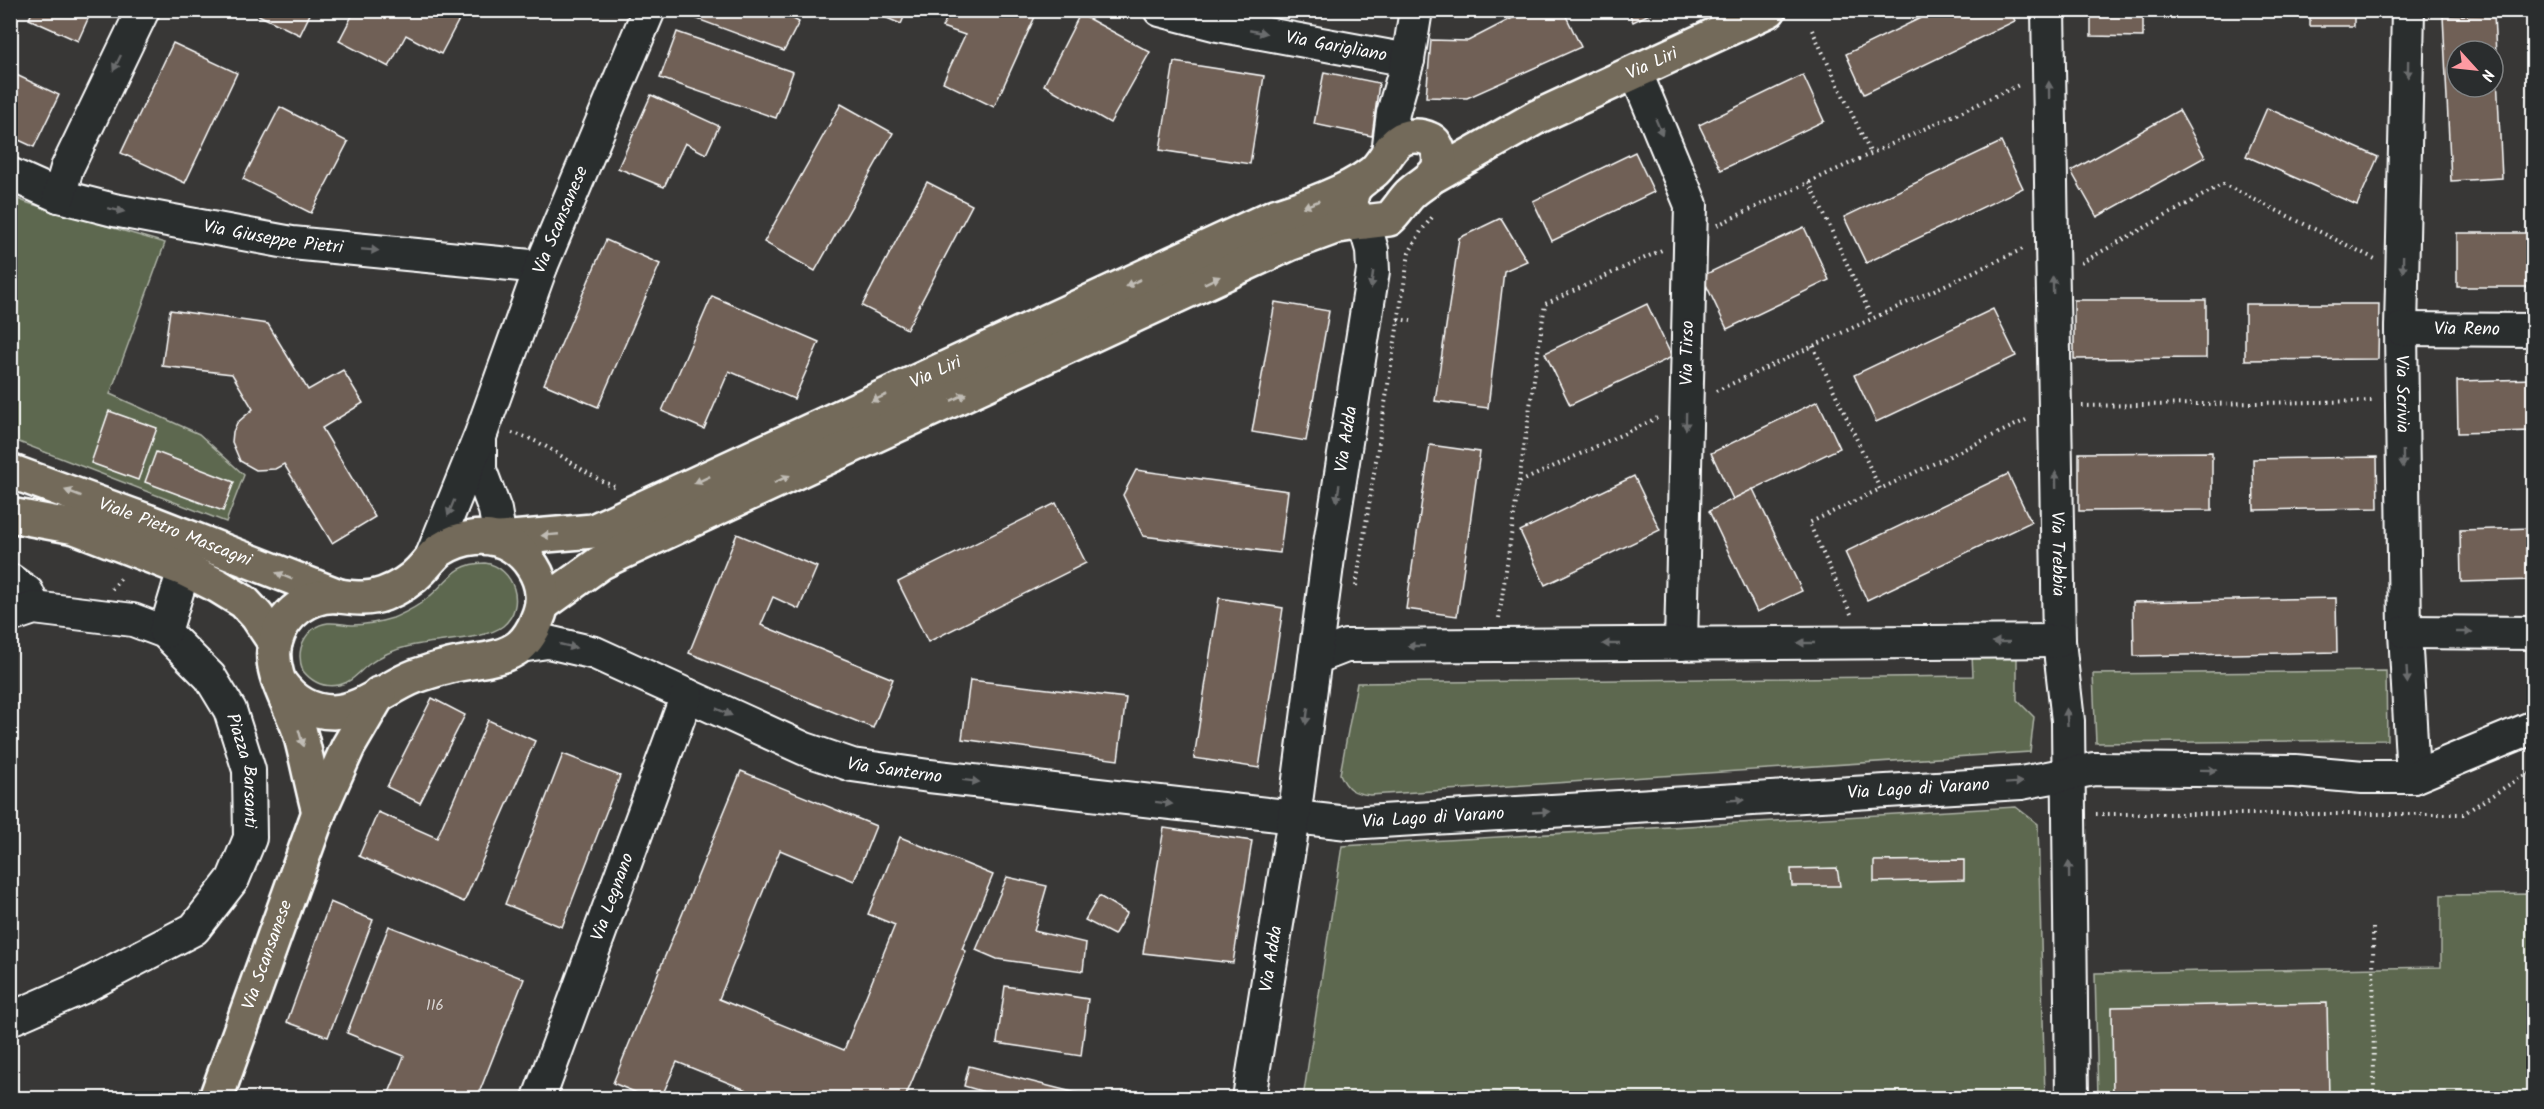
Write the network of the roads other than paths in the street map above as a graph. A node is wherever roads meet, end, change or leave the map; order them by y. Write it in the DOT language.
graph roads {
  1 [pos="143,10"];
  2 [pos="649,10"];
  3 [pos="1160,10"];
  4 [pos="1416,10"];
  5 [pos="1769,10"];
  6 [pos="2048,10"];
  7 [pos="2408,10"];
  8 [pos="1408,60"];
  9 [pos="1636,74"];
  10 [pos="1537,117"];
  11 [pos="1432,140"];
  12 [pos="1388,153"];
  13 [pos="10,174"];
  14 [pos="1436,175"];
  15 [pos="1364,179"];
  16 [pos="59,196"];
  17 [pos="1364,222"];
  18 [pos="541,267"];
  19 [pos="2401,329"];
  20 [pos="2534,330"];
  21 [pos="482,430"];
  22 [pos="10,471"];
  23 [pos="10,514"];
  24 [pos="500,539"];
  25 [pos="431,558"];
  26 [pos="184,569"];
  27 [pos="10,579"];
  28 [pos="339,596"];
  29 [pos="543,604"];
  30 [pos="22,612"];
  31 [pos="165,632"];
  32 [pos="2405,632"];
  33 [pos="2534,633"];
  34 [pos="2059,641"];
  35 [pos="275,643"];
  36 [pos="1681,644"];
  37 [pos="520,646"];
  38 [pos="1315,658"];
  39 [pos="280,683"];
  40 [pos="380,694"];
  41 [pos="687,695"];
  42 [pos="2534,727"];
  43 [pos="2067,775"];
  44 [pos="2413,777"];
  45 [pos="320,812"];
  46 [pos="1294,818"];
  47 [pos="10,1019"];
  48 [pos="549,1097"];
  49 [pos="216,1098"];
  50 [pos="1250,1098"];
  51 [pos="2072,1098"];
  1 -- 16 [label="street, one-way"];
  2 -- 18 [label="street, Via Scansanese"];
  3 -- 8 [label="street, Via Garigliano, one-way"];
  4 -- 8 [label="street"];
  5 -- 9 [label="main road, Via Liri"];
  34 -- 6 [label="street, Via Trebbia, one-way"];
  7 -- 19 [label="street, Via Scrivia, one-way"];
  8 -- 11 [label="street"];
  8 -- 12 [label="street"];
  9 -- 10 [label="main road, Via Liri"];
  9 -- 36 [label="street, Via Tirso, one-way"];
  10 -- 11 [label="main road, Via Liri"];
  10 -- 14 [label="main road, Via Liri"];
  11 -- 12 [label="main road, Via Liri"];
  11 -- 14 [label="main road"];
  12 -- 15 [label="main road, Via Liri"];
  13 -- 16 [label="street, Via Giuseppe Pietri"];
  14 -- 17 [label="main road, Via Liri"];
  15 -- 17 [label="main road, Via Liri"];
  15 -- 24 [label="main road, Via Liri, one-way"];
  16 -- 18 [label="street, Via Giuseppe Pietri, one-way"];
  29 -- 17 [label="main road, Via Liri, one-way"];
  17 -- 38 [label="street, Via Adda, one-way"];
  18 -- 21 [label="street, Via Scansanese"];
  19 -- 20 [label="street, Via Reno"];
  19 -- 32 [label="street, Via Scrivia, one-way"];
  21 -- 24 [label="street, Via Scansanese"];
  21 -- 25 [label="street, Via Scansanese, one-way"];
  28 -- 22 [label="main road, Viale Pietro Mascagni, one-way"];
  23 -- 26 [label="main road, Viale Pietro Mascagni"];
  24 -- 25 [label="main road, Via Scansanese"];
  24 -- 29 [label="main road"];
  25 -- 28 [label="main road, Via Scansanese"];
  26 -- 31 [label="street"];
  26 -- 35 [label="main road, Viale Pietro Mascagni"];
  27 -- 30 [label="street"];
  28 -- 35 [label="main road, Via Scansanese"];
  29 -- 37 [label="main road"];
  30 -- 31 [label="street, Piazza Barsanti"];
  31 -- 47 [label="street, Piazza Barsanti"];
  32 -- 33 [label="street, one-way"];
  32 -- 44 [label="street, Via Scrivia, one-way"];
  34 -- 36 [label="street, one-way"];
  43 -- 34 [label="street, Via Trebbia, one-way"];
  35 -- 39 [label="main road"];
  36 -- 38 [label="street, one-way"];
  37 -- 40 [label="main road"];
  37 -- 41 [label="street, Via Santerno, one-way"];
  38 -- 46 [label="street, Via Adda, one-way"];
  39 -- 40 [label="main road"];
  39 -- 45 [label="main road, one-way"];
  40 -- 45 [label="main road, Via Scansanese"];
  41 -- 46 [label="street, Via Santerno, one-way"];
  41 -- 48 [label="street, Via Legnano"];
  42 -- 44 [label="street, Via Lago di Varano"];
  43 -- 44 [label="street, Via Lago di Varano, one-way"];
  46 -- 43 [label="street, Via Lago di Varano, one-way"];
  51 -- 43 [label="street, Via Trebbia, one-way"];
  45 -- 49 [label="main road, Via Scansanese"];
  46 -- 50 [label="street, Via Adda"];
}
